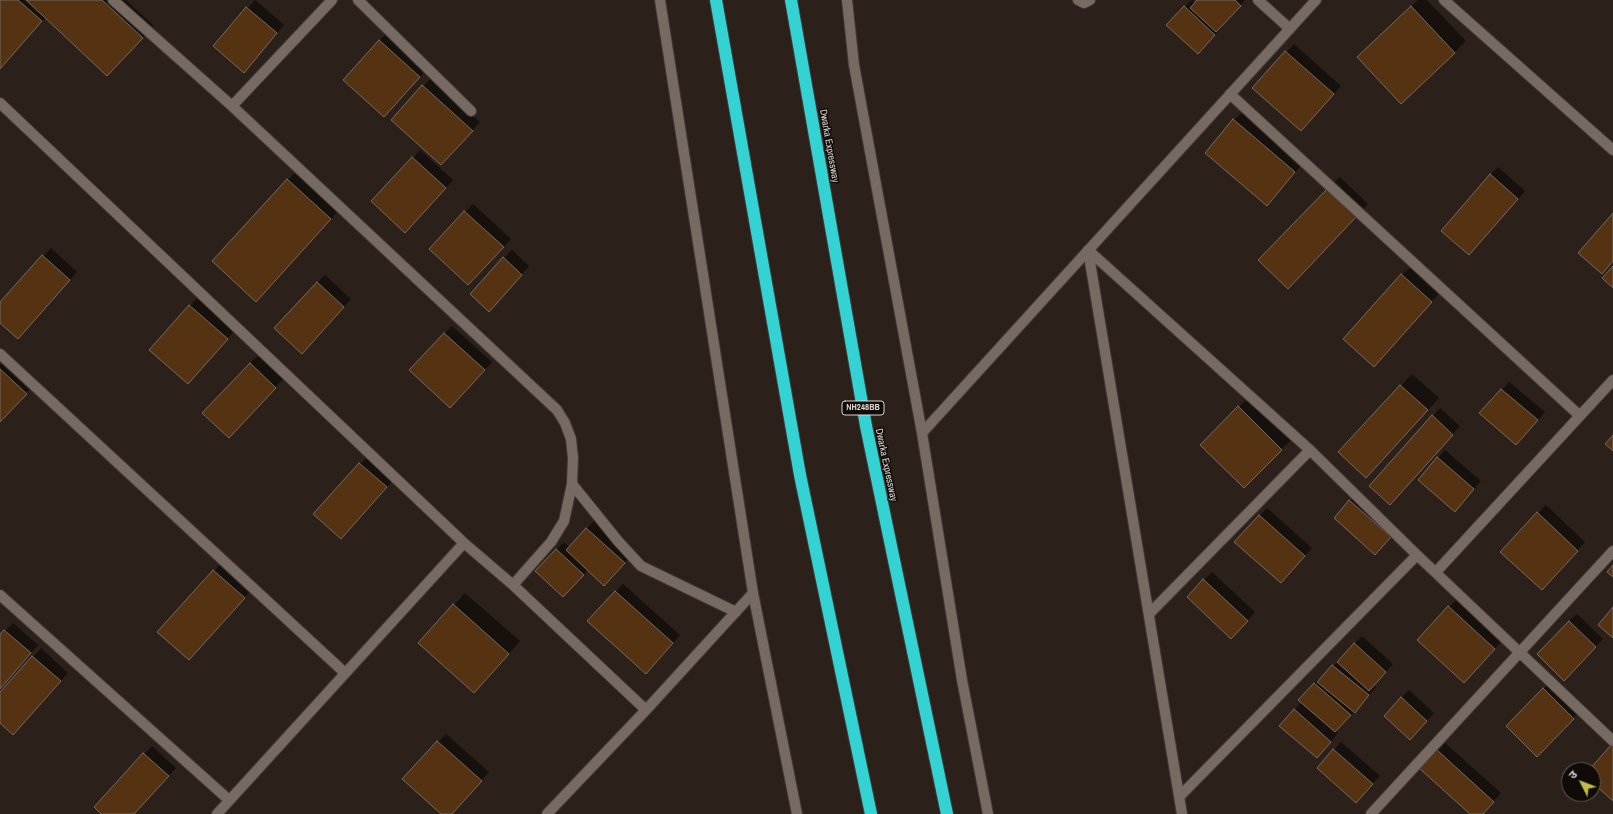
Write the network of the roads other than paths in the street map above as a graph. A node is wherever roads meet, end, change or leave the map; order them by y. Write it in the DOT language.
graph roads {
  1 [pos="113,0"];
  2 [pos="332,0"];
  3 [pos="358,0"];
  4 [pos="660,0"];
  5 [pos="716,0"];
  6 [pos="791,0"];
  7 [pos="847,0"];
  8 [pos="1078,0"];
  9 [pos="1090,0"];
  10 [pos="1258,0"];
  11 [pos="1316,0"];
  12 [pos="1444,0"];
  13 [pos="1290,29"];
  14 [pos="1230,94"];
  15 [pos="0,103"];
  16 [pos="232,106"];
  17 [pos="471,111"];
  18 [pos="1613,150"];
  19 [pos="1088,250"];
  20 [pos="0,354"];
  21 [pos="1613,380"];
  22 [pos="1580,416"];
  23 [pos="922,433"];
  24 [pos="1310,450"];
  25 [pos="572,484"];
  26 [pos="464,543"];
  27 [pos="1613,551"];
  28 [pos="1417,555"];
  29 [pos="1436,572"];
  30 [pos="513,585"];
  31 [pos="753,593"];
  32 [pos="0,595"];
  33 [pos="736,612"];
  34 [pos="1148,614"];
  35 [pos="1520,653"];
  36 [pos="344,673"];
  37 [pos="646,710"];
  38 [pos="1613,741"];
  39 [pos="1179,797"];
  40 [pos="229,800"];
  41 [pos="217,814"];
  42 [pos="547,814"];
  43 [pos="796,814"];
  44 [pos="871,814"];
  45 [pos="947,814"];
  46 [pos="988,814"];
  47 [pos="1182,814"];
  48 [pos="1372,814"];
  1 -- 16 [label="street"];
  2 -- 16 [label="street"];
  3 -- 17 [label="street"];
  4 -- 31 [label="street"];
  5 -- 44 [label="highway"];
  6 -- 45 [label="highway, Dwarka Expressway / NH248BB"];
  7 -- 23 [label="street"];
  8 -- 9 [label="street"];
  10 -- 13 [label="street"];
  11 -- 13 [label="street"];
  12 -- 18 [label="street"];
  13 -- 14 [label="street"];
  14 -- 19 [label="street"];
  14 -- 22 [label="street"];
  15 -- 26 [label="street"];
  16 -- 25 [label="street"];
  19 -- 23 [label="street"];
  19 -- 24 [label="street"];
  19 -- 34 [label="street"];
  20 -- 36 [label="street"];
  21 -- 22 [label="street"];
  22 -- 29 [label="street"];
  23 -- 46 [label="street"];
  24 -- 28 [label="street"];
  24 -- 34 [label="street"];
  25 -- 30 [label="street"];
  25 -- 33 [label="street"];
  26 -- 30 [label="street"];
  26 -- 36 [label="street"];
  27 -- 35 [label="street"];
  28 -- 29 [label="street"];
  28 -- 39 [label="street"];
  29 -- 35 [label="street"];
  30 -- 37 [label="street"];
  31 -- 33 [label="street"];
  31 -- 43 [label="street"];
  32 -- 40 [label="street"];
  33 -- 37 [label="street"];
  34 -- 39 [label="street"];
  35 -- 38 [label="street"];
  35 -- 48 [label="street"];
  36 -- 40 [label="street"];
  37 -- 42 [label="street"];
  39 -- 47 [label="street"];
  40 -- 41 [label="street"];
}
